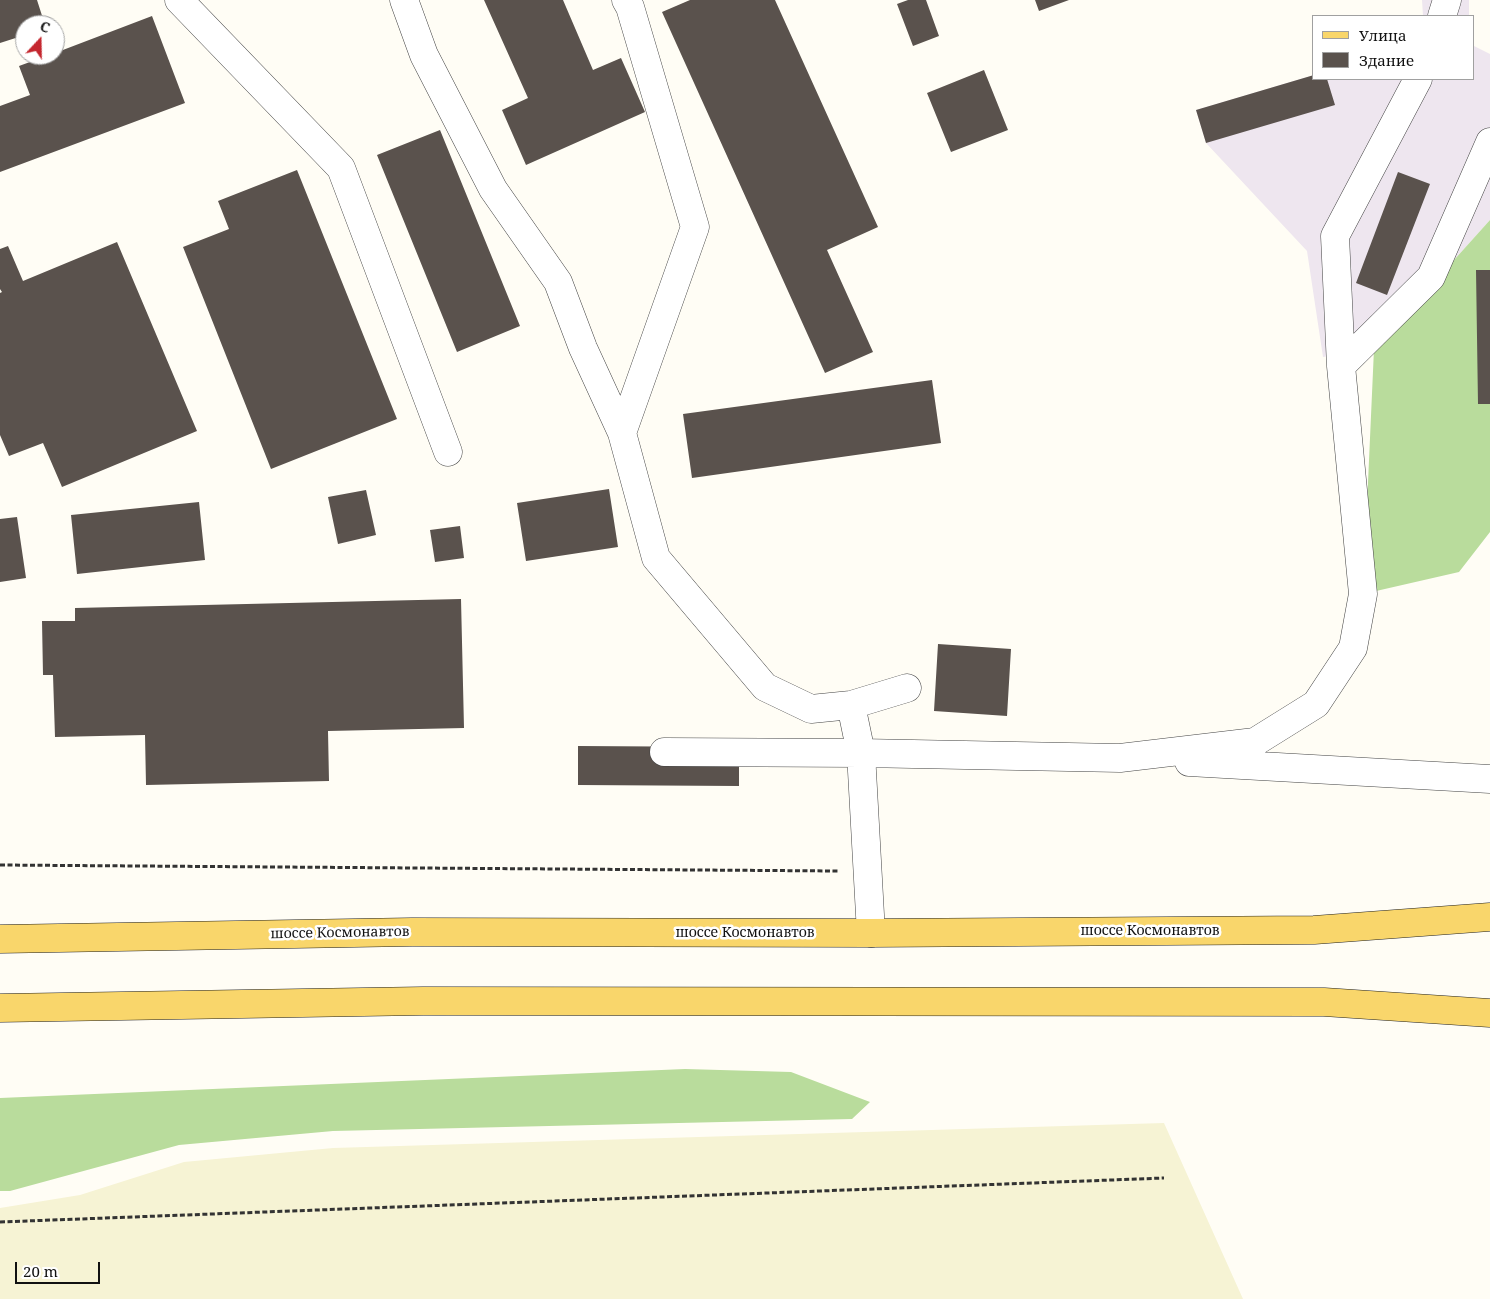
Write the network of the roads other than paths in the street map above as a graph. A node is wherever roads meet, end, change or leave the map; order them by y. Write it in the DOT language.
graph roads {
  1 [pos="179,0"];
  2 [pos="404,0"];
  3 [pos="626,0"];
  4 [pos="1447,0"];
  5 [pos="1442,15"];
  6 [pos="1417,80"];
  7 [pos="1490,142"];
  8 [pos="1341,366"];
  9 [pos="622,433"];
  10 [pos="448,452"];
  11 [pos="907,688"];
  12 [pos="851,705"];
  13 [pos="664,752"];
  14 [pos="861,753"];
  15 [pos="1120,758"];
  16 [pos="1490,779"];
  17 [pos="1490,917"];
  18 [pos="871,934"];
  19 [pos="0,939"];
  20 [pos="0,1008"];
  21 [pos="1490,1013"];
  1 -- 10 [label="street"];
  2 -- 9 [label="street"];
  3 -- 9 [label="street"];
  4 -- 5 [label="street"];
  6 -- 8 [label="street"];
  7 -- 8 [label="street"];
  8 -- 15 [label="street"];
  9 -- 12 [label="street"];
  11 -- 12 [label="street"];
  12 -- 14 [label="street"];
  13 -- 14 [label="street"];
  14 -- 15 [label="street"];
  14 -- 18 [label="street"];
  15 -- 16 [label="street"];
  17 -- 18 [label="main road, шоссе Космонавтов"];
  18 -- 19 [label="main road, шоссе Космонавтов"];
  20 -- 21 [label="main road"];
}
